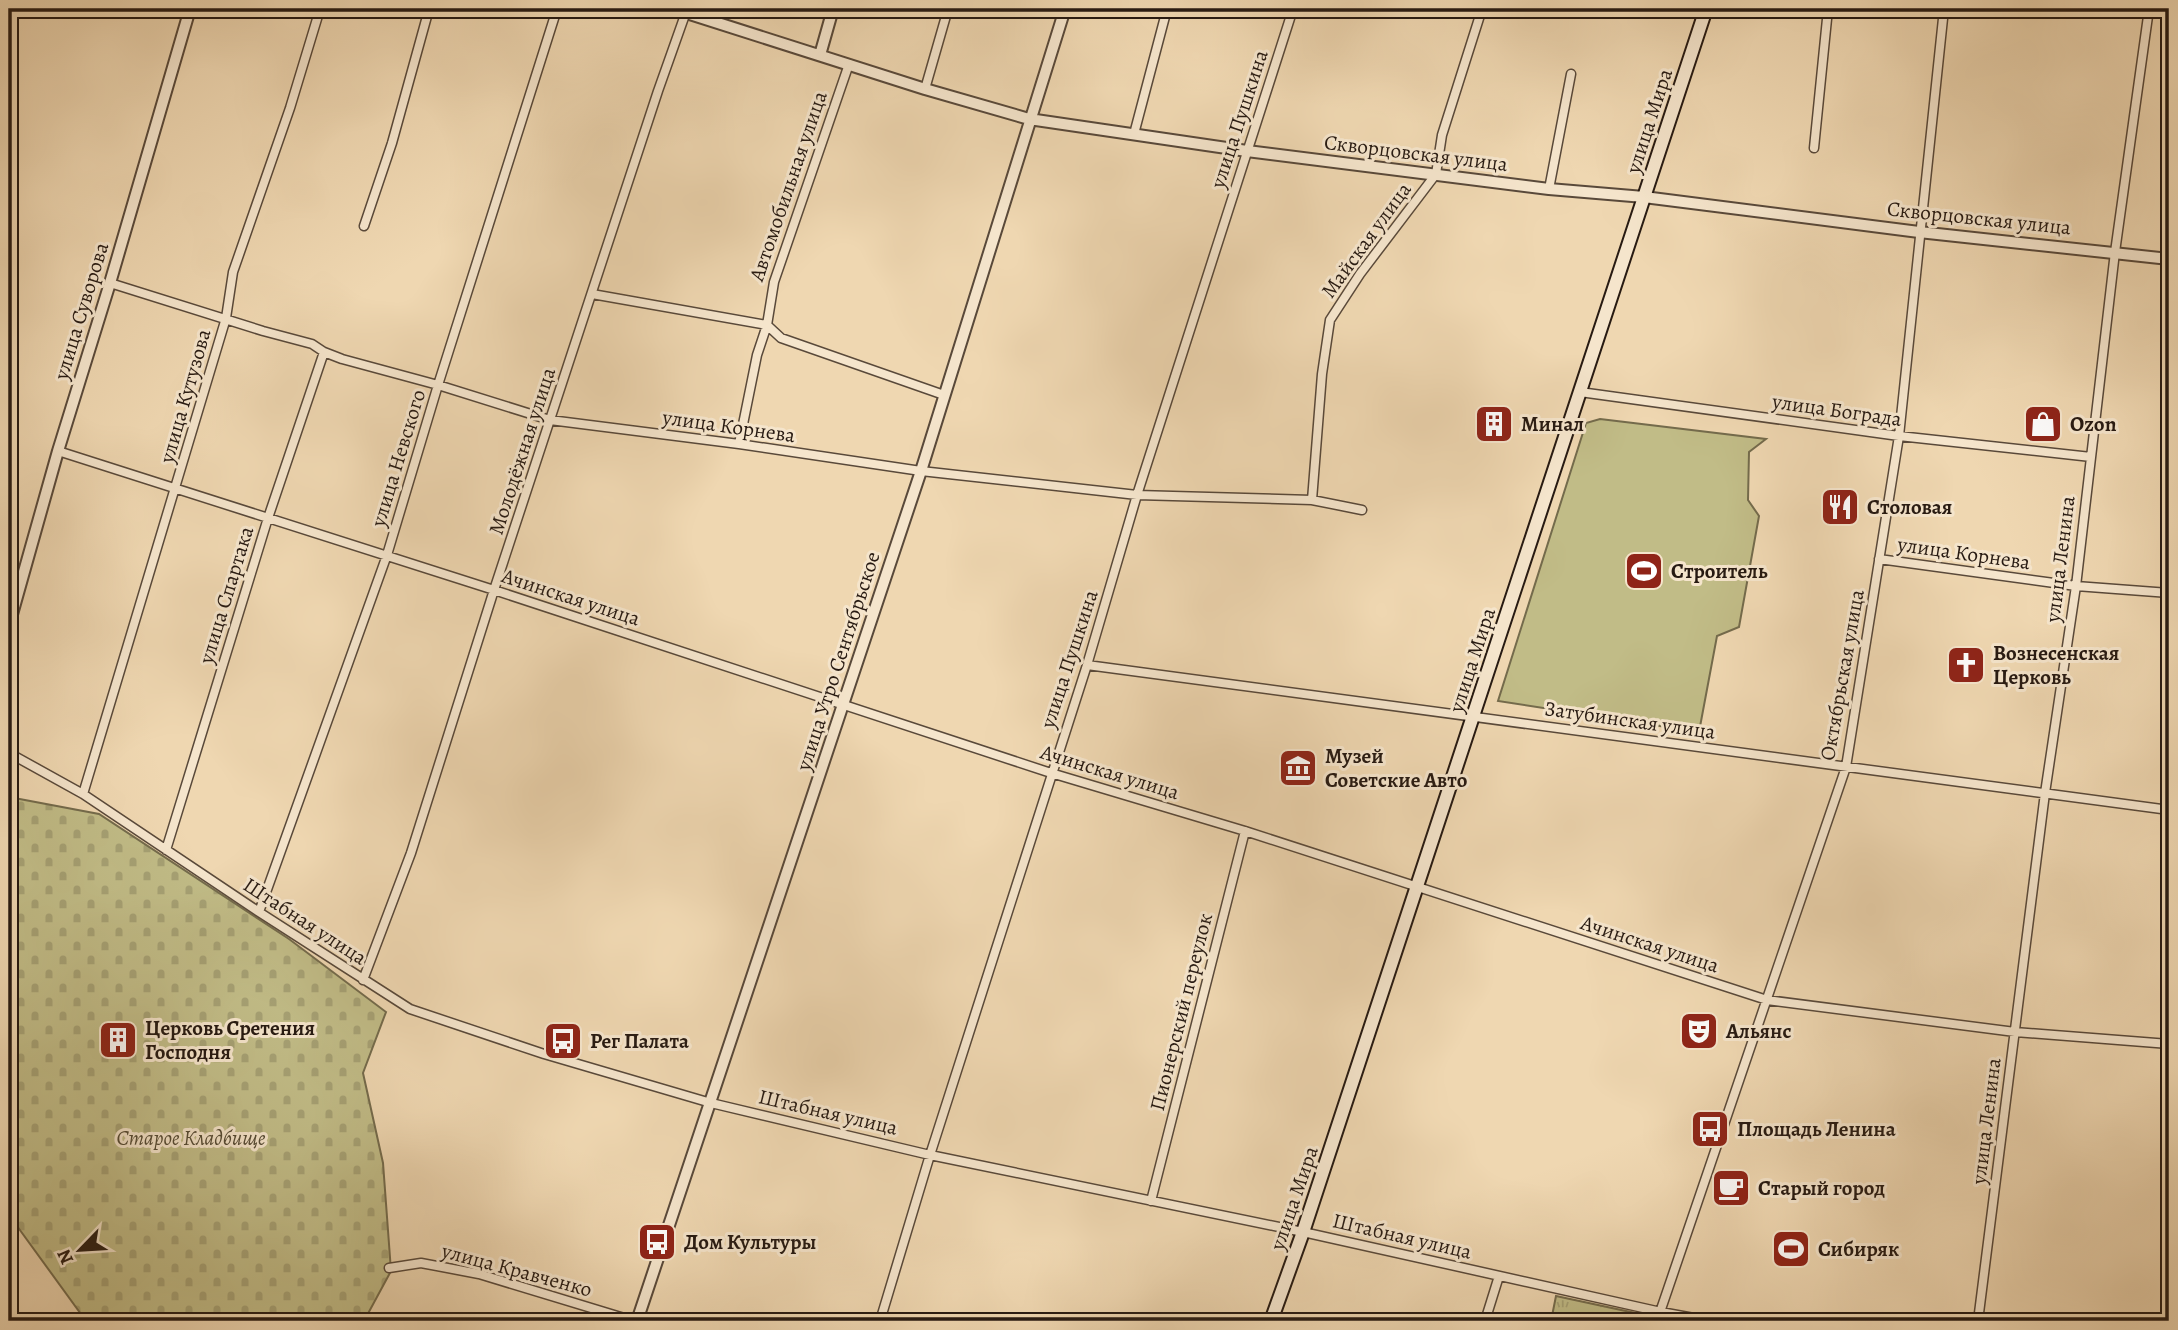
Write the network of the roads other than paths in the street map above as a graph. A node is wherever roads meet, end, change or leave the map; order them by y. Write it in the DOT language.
graph roads {
  1 [pos="190,9"];
  2 [pos="320,9"];
  3 [pos="429,9"];
  4 [pos="556,9"];
  5 [pos="674,9"];
  6 [pos="833,9"];
  7 [pos="948,9"];
  8 [pos="1065,9"];
  9 [pos="1167,9"];
  10 [pos="1293,9"];
  11 [pos="1482,9"];
  12 [pos="1706,9"];
  13 [pos="1828,9"];
  14 [pos="1944,9"];
  15 [pos="2149,9"];
  16 [pos="686,12"];
  17 [pos="820,55"];
  18 [pos="849,64"];
  19 [pos="1571,74"];
  20 [pos="925,89"];
  21 [pos="1029,119"];
  22 [pos="1134,134"];
  23 [pos="1814,148"];
  24 [pos="1247,151"];
  25 [pos="1436,174"];
  26 [pos="1549,189"];
  27 [pos="1644,197"];
  28 [pos="364,226"];
  29 [pos="1919,232"];
  30 [pos="2115,252"];
  31 [pos="2169,259"];
  32 [pos="110,283"];
  33 [pos="592,294"];
  34 [pos="226,318"];
  35 [pos="767,325"];
  36 [pos="324,352"];
  37 [pos="438,384"];
  38 [pos="1580,393"];
  39 [pos="944,394"];
  40 [pos="550,421"];
  41 [pos="1899,436"];
  42 [pos="739,444"];
  43 [pos="58,451"];
  44 [pos="2091,457"];
  45 [pos="921,471"];
  46 [pos="176,488"];
  47 [pos="1137,495"];
  48 [pos="1312,500"];
  49 [pos="1362,510"];
  50 [pos="268,517"];
  51 [pos="387,555"];
  52 [pos="1879,559"];
  53 [pos="2076,586"];
  54 [pos="494,590"];
  55 [pos="2169,593"];
  56 [pos="9,625"];
  57 [pos="1087,665"];
  58 [pos="844,706"];
  59 [pos="1474,716"];
  60 [pos="9,753"];
  61 [pos="1846,767"];
  62 [pos="1051,773"];
  63 [pos="2045,793"];
  64 [pos="83,794"];
  65 [pos="2169,810"];
  66 [pos="1245,831"];
  67 [pos="166,850"];
  68 [pos="1416,888"];
  69 [pos="260,912"];
  70 [pos="363,980"];
  71 [pos="1767,1000"];
  72 [pos="2015,1032"];
  73 [pos="2169,1044"];
  74 [pos="711,1102"];
  75 [pos="930,1155"];
  76 [pos="1151,1201"];
  77 [pos="1303,1232"];
  78 [pos="389,1268"];
  79 [pos="1499,1276"];
  80 [pos="1659,1317"];
  81 [pos="635,1321"];
  82 [pos="880,1321"];
  83 [pos="1271,1321"];
  84 [pos="1485,1321"];
  85 [pos="1710,1321"];
  86 [pos="1978,1321"];
  1 -- 32 [label="street, улица Суворова"];
  2 -- 34 [label="street, улица Кутузова"];
  3 -- 28 [label="street"];
  4 -- 37 [label="street, улица Невского"];
  5 -- 16 [label="street, Скворцовская улица"];
  6 -- 17 [label="street"];
  7 -- 20 [label="street"];
  8 -- 21 [label="street, улица Утро Сентябрьское"];
  9 -- 22 [label="street"];
  10 -- 24 [label="street, улица Пушкина"];
  11 -- 25 [label="street, Майская улица"];
  12 -- 27 [label="main road, улица Мира"];
  13 -- 23 [label="street"];
  14 -- 29 [label="street, Октябрьская улица"];
  15 -- 30 [label="street, улица Ленина"];
  16 -- 17 [label="street, Скворцовская улица"];
  16 -- 33 [label="street, Молодёжная улица"];
  17 -- 18 [label="street, Скворцовская улица"];
  18 -- 20 [label="street, Скворцовская улица"];
  18 -- 35 [label="street, Автомобильная улица"];
  19 -- 26 [label="street"];
  20 -- 21 [label="street, Скворцовская улица"];
  21 -- 22 [label="street, Скворцовская улица"];
  21 -- 39 [label="street, улица Утро Сентябрьское"];
  22 -- 24 [label="street, Скворцовская улица"];
  24 -- 25 [label="street, Скворцовская улица"];
  24 -- 47 [label="street, улица Пушкина"];
  25 -- 26 [label="street, Скворцовская улица"];
  25 -- 48 [label="street, Майская улица"];
  26 -- 27 [label="street, Скворцовская улица"];
  27 -- 29 [label="street, Скворцовская улица"];
  27 -- 38 [label="main road, улица Мира"];
  29 -- 30 [label="street, Скворцовская улица"];
  29 -- 41 [label="street, Октябрьская улица"];
  30 -- 31 [label="street, Скворцовская улица"];
  30 -- 44 [label="street, улица Ленина"];
  32 -- 34 [label="street, улица Корнева"];
  32 -- 43 [label="street, улица Суворова"];
  33 -- 35 [label="street"];
  33 -- 40 [label="street, Молодёжная улица"];
  34 -- 36 [label="street, улица Корнева"];
  34 -- 46 [label="street, улица Кутузова"];
  35 -- 39 [label="street"];
  35 -- 42 [label="street, Автомобильная улица"];
  36 -- 37 [label="street, улица Корнева"];
  36 -- 50 [label="street, улица Спартака"];
  37 -- 40 [label="street, улица Корнева"];
  37 -- 51 [label="street, улица Невского"];
  38 -- 41 [label="street, улица Бограда"];
  38 -- 59 [label="main road, улица Мира"];
  39 -- 45 [label="street, улица Утро Сентябрьское"];
  40 -- 42 [label="street, улица Корнева"];
  40 -- 54 [label="street, Молодёжная улица"];
  41 -- 44 [label="street, улица Бограда"];
  41 -- 52 [label="street, Октябрьская улица"];
  42 -- 45 [label="street, улица Корнева"];
  43 -- 46 [label="street, Ачинская улица"];
  43 -- 56 [label="street, улица Суворова"];
  44 -- 53 [label="street, улица Ленина"];
  45 -- 47 [label="street, улица Корнева"];
  45 -- 58 [label="street, улица Утро Сентябрьское"];
  46 -- 50 [label="street, Ачинская улица"];
  46 -- 64 [label="street, улица Кутузова"];
  47 -- 48 [label="street, улица Корнева"];
  47 -- 57 [label="street, улица Пушкина"];
  48 -- 49 [label="street, улица Корнева"];
  50 -- 51 [label="street, Ачинская улица"];
  50 -- 67 [label="street, улица Спартака"];
  51 -- 54 [label="street, Ачинская улица"];
  51 -- 69 [label="street, улица Невского"];
  52 -- 53 [label="street, улица Корнева"];
  52 -- 61 [label="street, Октябрьская улица"];
  53 -- 55 [label="street, улица Корнева"];
  53 -- 63 [label="street, улица Ленина"];
  54 -- 58 [label="street, Ачинская улица"];
  54 -- 70 [label="street, Молодёжная улица"];
  57 -- 59 [label="street, Затубинская улица"];
  57 -- 62 [label="street, улица Пушкина"];
  58 -- 62 [label="street, Ачинская улица"];
  58 -- 74 [label="street, улица Утро Сентябрьское"];
  59 -- 61 [label="street, Затубинская улица"];
  59 -- 68 [label="main road, улица Мира"];
  60 -- 64 [label="street, Штабная улица"];
  61 -- 63 [label="street, Затубинская улица"];
  61 -- 71 [label="street, Октябрьская улица"];
  62 -- 66 [label="street, Ачинская улица"];
  62 -- 75 [label="street, улица Пушкина"];
  63 -- 65 [label="street, Затубинская улица"];
  63 -- 72 [label="street, улица Ленина"];
  64 -- 67 [label="street, Штабная улица"];
  66 -- 68 [label="street, Ачинская улица"];
  66 -- 76 [label="street, Пионерский переулок"];
  67 -- 69 [label="street, Штабная улица"];
  68 -- 71 [label="street, Ачинская улица"];
  68 -- 77 [label="main road, улица Мира"];
  69 -- 70 [label="street, Штабная улица"];
  70 -- 74 [label="street, Штабная улица"];
  71 -- 72 [label="street, Ачинская улица"];
  71 -- 80 [label="street, Октябрьская улица"];
  72 -- 73 [label="street, Ачинская улица"];
  72 -- 86 [label="street, улица Ленина"];
  74 -- 75 [label="street, Штабная улица"];
  74 -- 81 [label="street, улица Утро Сентябрьское"];
  75 -- 76 [label="street, Штабная улица"];
  75 -- 82 [label="street, улица Пушкина"];
  76 -- 77 [label="street, Штабная улица"];
  77 -- 79 [label="street, Штабная улица"];
  77 -- 83 [label="main road, улица Мира"];
  78 -- 81 [label="street, улица Кравченко"];
  79 -- 80 [label="street, Штабная улица"];
  79 -- 84 [label="street"];
  80 -- 85 [label="street, Штабная улица"];
}
